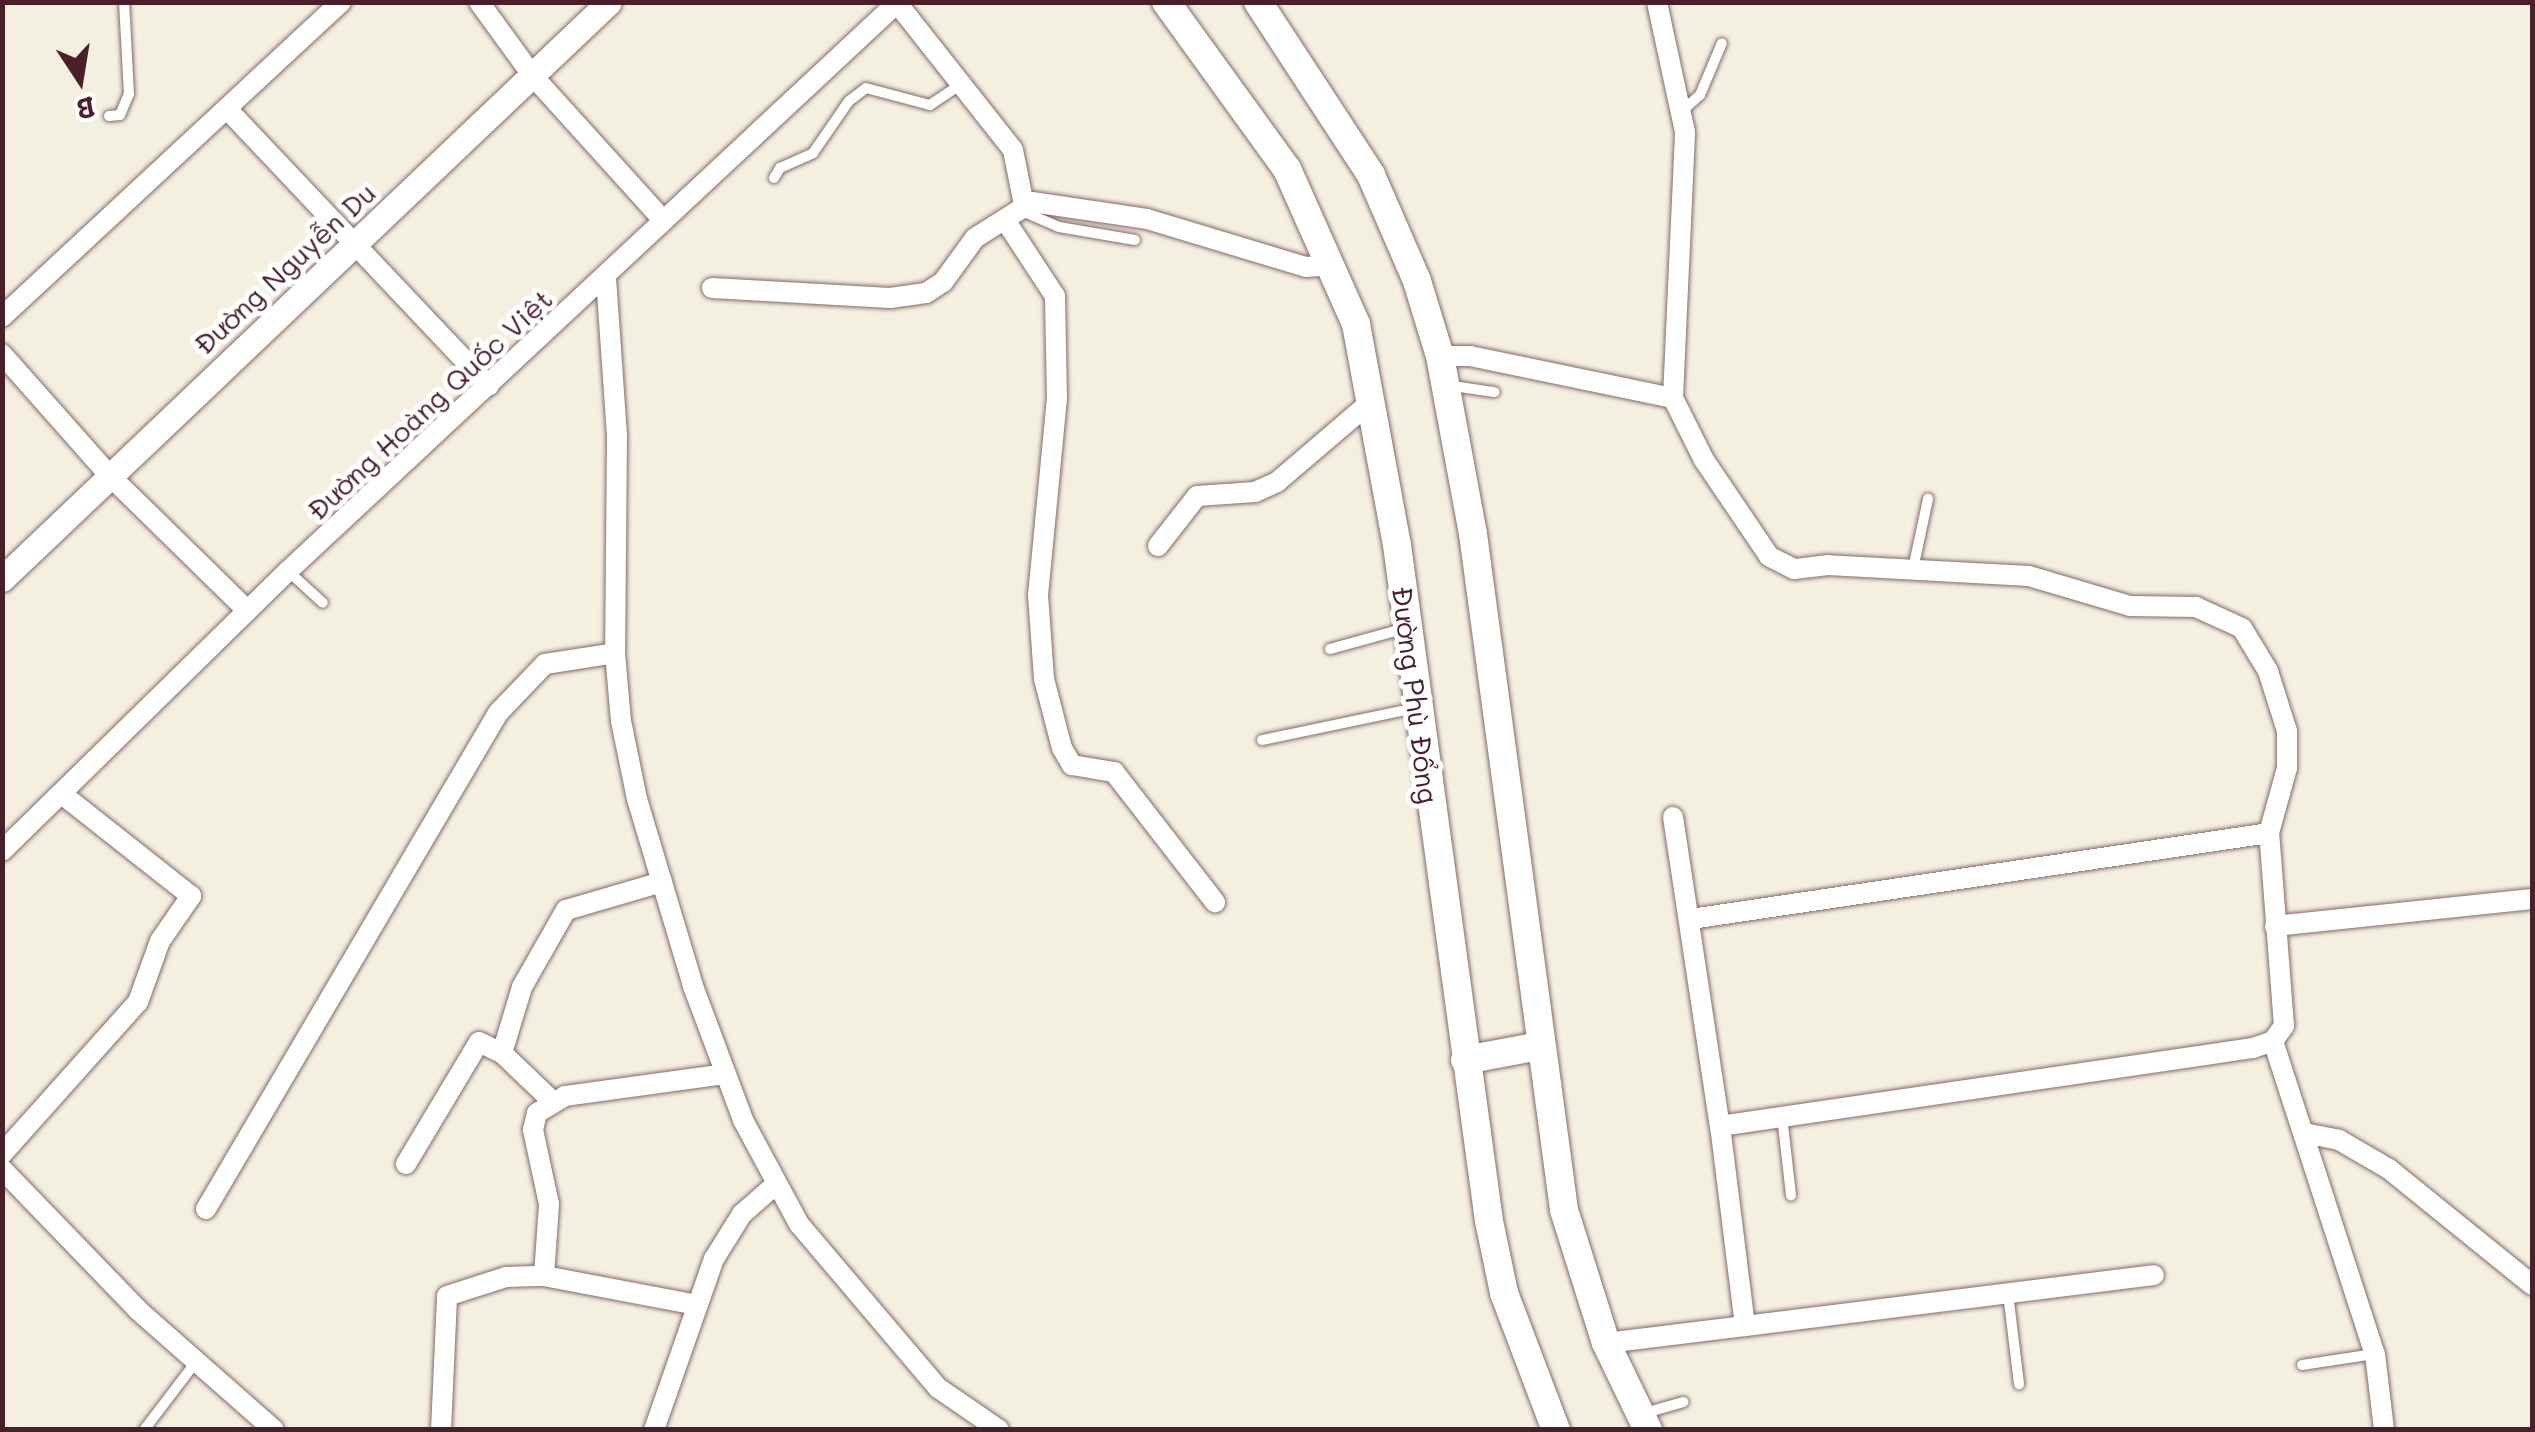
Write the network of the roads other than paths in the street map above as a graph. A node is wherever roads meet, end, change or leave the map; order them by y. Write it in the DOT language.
graph roads {
  1 [pos="124,2"];
  2 [pos="341,2"];
  3 [pos="478,2"];
  4 [pos="608,2"];
  5 [pos="1166,2"];
  6 [pos="1258,2"];
  7 [pos="1657,2"];
  8 [pos="898,3"];
  9 [pos="1722,43"];
  10 [pos="532,75"];
  11 [pos="960,85"];
  12 [pos="227,109"];
  13 [pos="1682,112"];
  14 [pos="109,116"];
  15 [pos="774,178"];
  16 [pos="1015,213"];
  17 [pos="662,219"];
  18 [pos="1135,240"];
  19 [pos="352,245"];
  20 [pos="1334,265"];
  21 [pos="606,278"];
  22 [pos="712,288"];
  23 [pos="2,317"];
  24 [pos="2,354"];
  25 [pos="1440,356"];
  26 [pos="1446,385"];
  27 [pos="488,386"];
  28 [pos="1494,392"];
  29 [pos="1673,398"];
  30 [pos="1373,400"];
  31 [pos="108,474"];
  32 [pos="1928,499"];
  33 [pos="1158,546"];
  34 [pos="1913,569"];
  35 [pos="288,572"];
  36 [pos="2,579"];
  37 [pos="324,603"];
  38 [pos="248,610"];
  39 [pos="1406,628"];
  40 [pos="1330,649"];
  41 [pos="615,653"];
  42 [pos="1416,707"];
  43 [pos="1262,740"];
  44 [pos="62,794"];
  45 [pos="1673,818"];
  46 [pos="2270,833"];
  47 [pos="2,851"];
  48 [pos="662,882"];
  49 [pos="2532,901"];
  50 [pos="1215,902"];
  51 [pos="1691,919"];
  52 [pos="2275,926"];
  53 [pos="2272,1040"];
  54 [pos="1540,1046"];
  55 [pos="502,1053"];
  56 [pos="1465,1060"];
  57 [pos="725,1074"];
  58 [pos="552,1100"];
  59 [pos="1782,1115"];
  60 [pos="1720,1126"];
  61 [pos="2304,1133"];
  62 [pos="2,1154"];
  63 [pos="406,1164"];
  64 [pos="2,1169"];
  65 [pos="774,1185"];
  66 [pos="1792,1195"];
  67 [pos="206,1209"];
  68 [pos="2154,1275"];
  69 [pos="544,1276"];
  70 [pos="2532,1285"];
  71 [pos="2008,1293"];
  72 [pos="698,1305"];
  73 [pos="1745,1326"];
  74 [pos="1606,1343"];
  75 [pos="2375,1354"];
  76 [pos="195,1363"];
  77 [pos="2302,1365"];
  78 [pos="2019,1384"];
  79 [pos="1683,1402"];
  80 [pos="1643,1422"];
  81 [pos="144,1430"];
  82 [pos="274,1430"];
  83 [pos="441,1430"];
  84 [pos="654,1430"];
  85 [pos="999,1430"];
  86 [pos="1556,1430"];
  87 [pos="2384,1430"];
  1 -- 14 [label="lane"];
  2 -- 12 [label="street"];
  3 -- 10 [label="street"];
  4 -- 10 [label="street, Đường Nguyễn Du"];
  5 -- 20 [label="main road, Đường Phù Đổng"];
  6 -- 25 [label="main road"];
  7 -- 13 [label="street"];
  8 -- 11 [label="street"];
  8 -- 17 [label="street, Đường Hoàng Quốc Việt"];
  9 -- 13 [label="lane"];
  10 -- 17 [label="street"];
  10 -- 19 [label="street, Đường Nguyễn Du"];
  11 -- 15 [label="lane"];
  11 -- 16 [label="street"];
  12 -- 19 [label="street"];
  12 -- 23 [label="street"];
  13 -- 29 [label="street"];
  16 -- 18 [label="lane"];
  16 -- 20 [label="street"];
  16 -- 22 [label="street"];
  16 -- 50 [label="street"];
  17 -- 21 [label="street, Đường Hoàng Quốc Việt"];
  19 -- 27 [label="street"];
  19 -- 31 [label="street, Đường Nguyễn Du"];
  20 -- 30 [label="main road, Đường Phù Đổng"];
  21 -- 27 [label="street, Đường Hoàng Quốc Việt"];
  21 -- 41 [label="street"];
  24 -- 31 [label="street"];
  25 -- 26 [label="main road"];
  25 -- 29 [label="street"];
  26 -- 28 [label="lane"];
  26 -- 54 [label="main road"];
  27 -- 35 [label="street, Đường Hoàng Quốc Việt"];
  29 -- 34 [label="street"];
  30 -- 33 [label="street"];
  30 -- 39 [label="main road, Đường Phù Đổng"];
  31 -- 36 [label="street, Đường Nguyễn Du"];
  31 -- 38 [label="street"];
  32 -- 34 [label="lane"];
  34 -- 46 [label="street"];
  35 -- 37 [label="lane"];
  35 -- 38 [label="street, Đường Hoàng Quốc Việt"];
  38 -- 44 [label="street, Đường Hoàng Quốc Việt"];
  39 -- 40 [label="lane"];
  39 -- 42 [label="main road, Đường Phù Đổng"];
  41 -- 48 [label="street"];
  41 -- 67 [label="street"];
  42 -- 43 [label="lane"];
  42 -- 56 [label="main road, Đường Phù Đổng"];
  44 -- 47 [label="street, Đường Hoàng Quốc Việt"];
  44 -- 62 [label="street"];
  45 -- 51 [label="street"];
  46 -- 51 [label="street"];
  46 -- 52 [label="street"];
  48 -- 55 [label="street"];
  48 -- 57 [label="street"];
  49 -- 52 [label="street"];
  51 -- 60 [label="street"];
  52 -- 53 [label="street"];
  53 -- 59 [label="street"];
  53 -- 61 [label="street"];
  54 -- 56 [label="main road"];
  54 -- 74 [label="main road"];
  55 -- 58 [label="street"];
  55 -- 63 [label="street"];
  56 -- 86 [label="main road, Đường Phù Đổng"];
  57 -- 58 [label="street"];
  57 -- 65 [label="street"];
  58 -- 69 [label="street"];
  59 -- 60 [label="street"];
  59 -- 66 [label="lane"];
  60 -- 73 [label="street"];
  61 -- 70 [label="street"];
  61 -- 75 [label="street"];
  64 -- 76 [label="street"];
  65 -- 72 [label="street"];
  65 -- 85 [label="street"];
  68 -- 71 [label="street"];
  69 -- 72 [label="street"];
  69 -- 83 [label="street"];
  71 -- 73 [label="street"];
  71 -- 78 [label="lane"];
  72 -- 84 [label="street"];
  73 -- 74 [label="street"];
  74 -- 80 [label="main road"];
  75 -- 77 [label="lane"];
  75 -- 87 [label="street"];
  76 -- 81 [label="lane"];
  76 -- 82 [label="street"];
  79 -- 80 [label="lane"];
}
